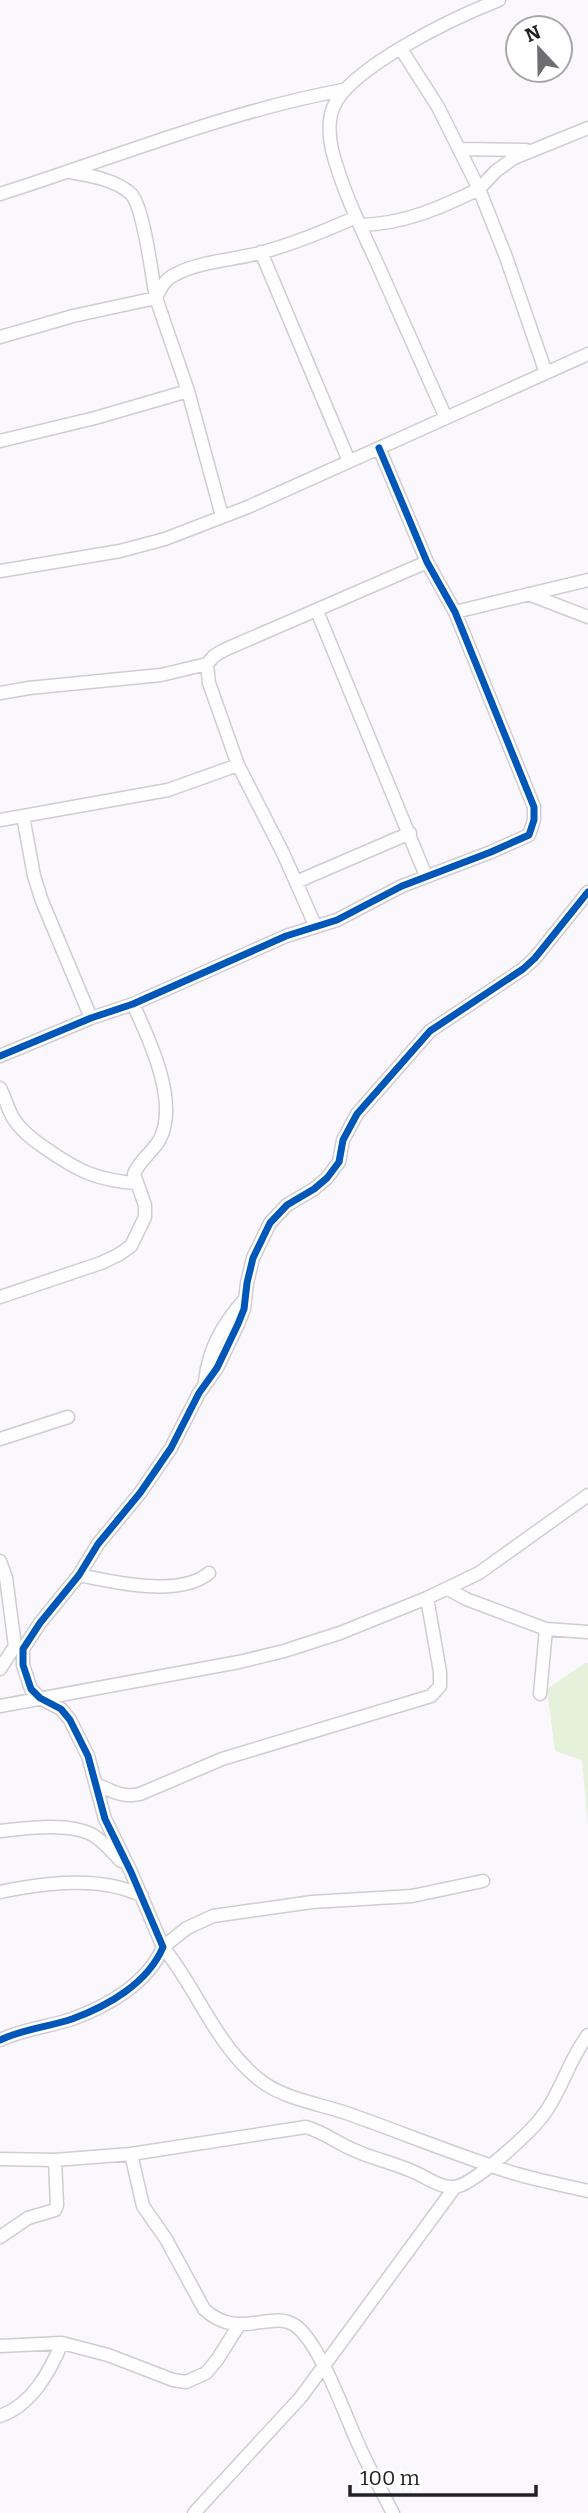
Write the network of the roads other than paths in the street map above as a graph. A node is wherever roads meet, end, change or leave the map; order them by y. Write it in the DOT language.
graph roads {
  1 [pos="499,0"];
  2 [pos="401,49"];
  3 [pos="344,90"];
  4 [pos="588,128"];
  5 [pos="460,149"];
  6 [pos="531,150"];
  7 [pos="66,172"];
  8 [pos="479,190"];
  9 [pos="0,194"];
  10 [pos="358,221"];
  11 [pos="261,252"];
  12 [pos="156,298"];
  13 [pos="0,337"];
  14 [pos="588,354"];
  15 [pos="546,373"];
  16 [pos="188,391"];
  17 [pos="446,418"];
  18 [pos="0,440"];
  19 [pos="379,448"];
  20 [pos="349,461"];
  21 [pos="222,516"];
  22 [pos="427,562"];
  23 [pos="0,571"];
  24 [pos="588,580"];
  25 [pos="528,594"];
  26 [pos="317,611"];
  27 [pos="455,612"];
  28 [pos="588,617"];
  29 [pos="207,664"];
  30 [pos="0,694"];
  31 [pos="238,765"];
  32 [pos="23,816"];
  33 [pos="0,820"];
  34 [pos="410,833"];
  35 [pos="426,876"];
  36 [pos="296,882"];
  37 [pos="588,892"];
  38 [pos="315,925"];
  39 [pos="133,1004"];
  40 [pos="91,1018"];
  41 [pos="0,1056"];
  42 [pos="0,1088"];
  43 [pos="12,1117"];
  44 [pos="0,1126"];
  45 [pos="135,1183"];
  46 [pos="0,1297"];
  47 [pos="68,1417"];
  48 [pos="0,1439"];
  49 [pos="588,1495"];
  50 [pos="0,1561"];
  51 [pos="209,1573"];
  52 [pos="79,1575"];
  53 [pos="448,1589"];
  54 [pos="427,1598"];
  55 [pos="546,1629"];
  56 [pos="588,1632"];
  57 [pos="0,1669"];
  58 [pos="540,1694"];
  59 [pos="40,1698"];
  60 [pos="0,1706"];
  61 [pos="96,1784"];
  62 [pos="0,1831"];
  63 [pos="131,1872"];
  64 [pos="483,1881"];
  65 [pos="1,1889"];
  66 [pos="142,1896"];
  67 [pos="163,1947"];
  68 [pos="588,2035"];
  69 [pos="0,2040"];
  70 [pos="131,2154"];
  71 [pos="0,2159"];
  72 [pos="55,2160"];
  73 [pos="490,2165"];
  74 [pos="455,2187"];
  75 [pos="588,2191"];
  76 [pos="0,2236"];
  77 [pos="239,2325"];
  78 [pos="62,2343"];
  79 [pos="0,2346"];
  80 [pos="324,2368"];
  81 [pos="0,2416"];
  82 [pos="197,2512"];
  83 [pos="393,2513"];
  1 -- 2 [label="street"];
  2 -- 3 [label="street"];
  2 -- 5 [label="street"];
  3 -- 7 [label="street"];
  3 -- 10 [label="street"];
  4 -- 6 [label="street"];
  5 -- 6 [label="street"];
  5 -- 8 [label="street"];
  6 -- 8 [label="street"];
  7 -- 9 [label="street"];
  7 -- 12 [label="street"];
  8 -- 10 [label="street"];
  8 -- 15 [label="street"];
  10 -- 11 [label="street"];
  10 -- 17 [label="street"];
  11 -- 12 [label="street"];
  11 -- 20 [label="street"];
  12 -- 13 [label="street"];
  12 -- 16 [label="street"];
  14 -- 15 [label="street"];
  15 -- 17 [label="street"];
  16 -- 18 [label="street"];
  16 -- 21 [label="street"];
  17 -- 19 [label="street"];
  19 -- 20 [label="street"];
  19 -- 22 [label="street"];
  20 -- 21 [label="street"];
  21 -- 23 [label="street"];
  22 -- 26 [label="street"];
  22 -- 27 [label="street"];
  24 -- 25 [label="street"];
  25 -- 27 [label="street"];
  25 -- 28 [label="street"];
  26 -- 29 [label="street"];
  26 -- 34 [label="street"];
  27 -- 35 [label="street"];
  29 -- 30 [label="street"];
  29 -- 31 [label="street"];
  31 -- 32 [label="street"];
  31 -- 36 [label="street"];
  32 -- 33 [label="street"];
  32 -- 40 [label="street"];
  34 -- 35 [label="street"];
  34 -- 36 [label="street"];
  35 -- 38 [label="street"];
  36 -- 38 [label="street"];
  37 -- 52 [label="street"];
  38 -- 39 [label="street"];
  39 -- 40 [label="street"];
  39 -- 45 [label="street"];
  40 -- 41 [label="street"];
  42 -- 43 [label="street"];
  43 -- 44 [label="street"];
  43 -- 45 [label="street"];
  45 -- 46 [label="street"];
  47 -- 48 [label="street"];
  49 -- 53 [label="street"];
  50 -- 57 [label="street"];
  51 -- 52 [label="street"];
  52 -- 59 [label="street"];
  53 -- 54 [label="street"];
  53 -- 55 [label="street"];
  54 -- 59 [label="street"];
  54 -- 61 [label="street"];
  55 -- 56 [label="street"];
  55 -- 58 [label="street"];
  59 -- 60 [label="street"];
  59 -- 61 [label="street"];
  61 -- 63 [label="street"];
  62 -- 63 [label="street"];
  63 -- 66 [label="street"];
  64 -- 67 [label="street"];
  65 -- 66 [label="street"];
  66 -- 67 [label="street"];
  67 -- 69 [label="street"];
  67 -- 73 [label="street"];
  68 -- 73 [label="street"];
  70 -- 72 [label="street"];
  70 -- 74 [label="street"];
  70 -- 77 [label="street"];
  71 -- 72 [label="street"];
  72 -- 76 [label="street"];
  73 -- 74 [label="street"];
  73 -- 75 [label="street"];
  74 -- 80 [label="street"];
  77 -- 78 [label="street"];
  77 -- 80 [label="street"];
  78 -- 79 [label="street"];
  78 -- 81 [label="street"];
  80 -- 82 [label="street"];
  80 -- 83 [label="street"];
}
